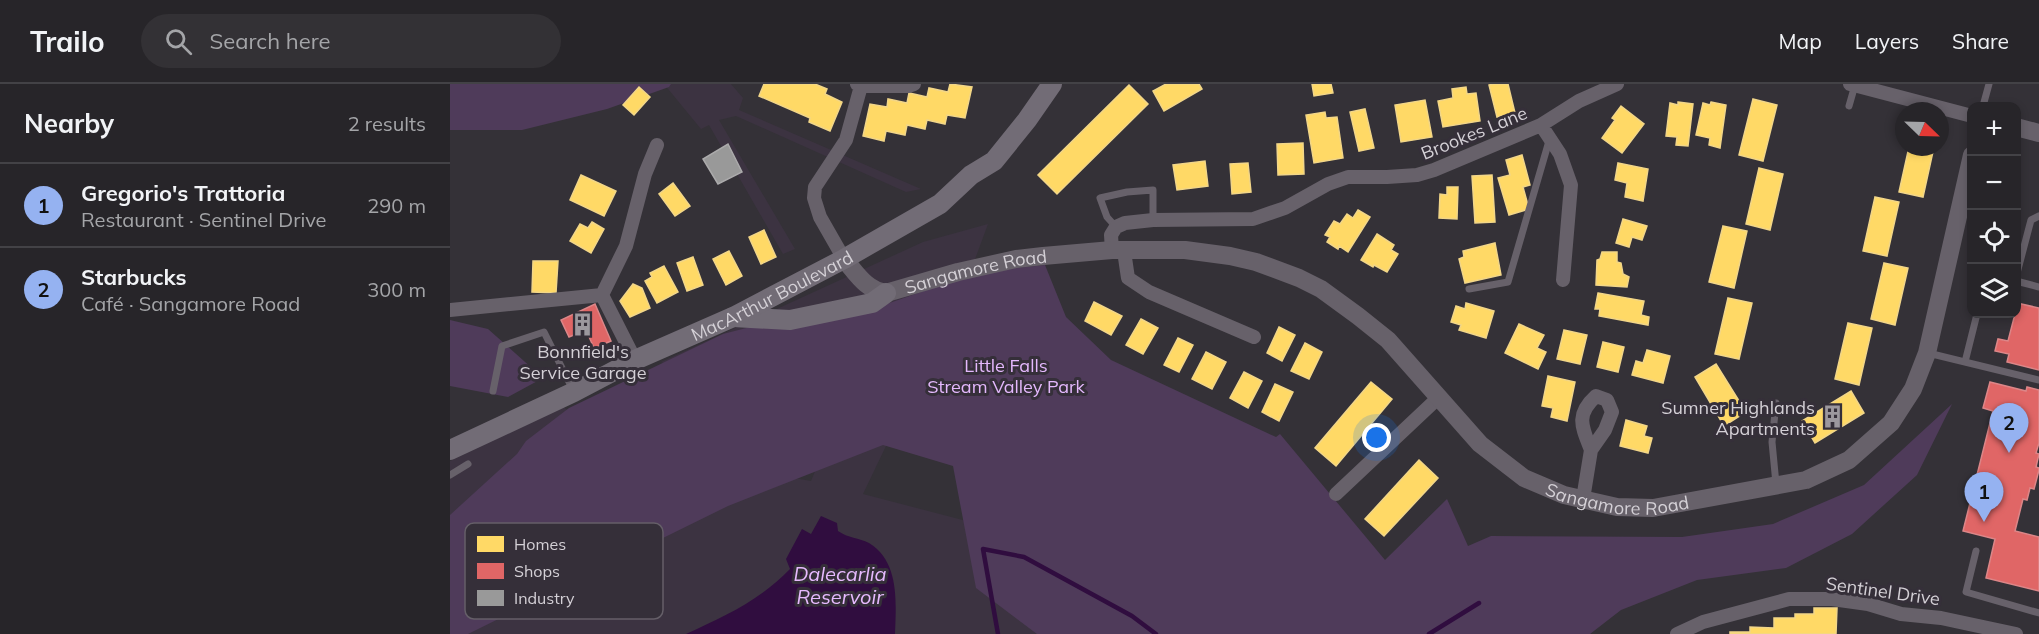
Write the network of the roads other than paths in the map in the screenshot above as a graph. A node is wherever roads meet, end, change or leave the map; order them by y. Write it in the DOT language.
graph roads {
  1 [pos="914,84"];
  2 [pos="1052,84"];
  3 [pos="1617,84"];
  4 [pos="1989,84"];
  5 [pos="859,85"];
  6 [pos="1852,85"];
  7 [pos="1984,102"];
  8 [pos="1849,106"];
  9 [pos="1967,115"];
  10 [pos="1541,125"];
  11 [pos="2021,128"];
  12 [pos="2039,133"];
  13 [pos="1550,138"];
  14 [pos="657,145"];
  15 [pos="1971,156"];
  16 [pos="2039,216"];
  17 [pos="1153,220"];
  18 [pos="1116,227"];
  19 [pos="1118,250"];
  20 [pos="844,259"];
  21 [pos="2020,264"];
  22 [pos="1563,280"];
  23 [pos="2021,281"];
  24 [pos="2039,287"];
  25 [pos="1469,289"];
  26 [pos="886,293"];
  27 [pos="602,295"];
  28 [pos="450,310"];
  29 [pos="733,317"];
  30 [pos="1976,318"];
  31 [pos="1254,337"];
  32 [pos="1927,352"];
  33 [pos="635,360"];
  34 [pos="1965,362"];
  35 [pos="2039,380"];
  36 [pos="493,391"];
  37 [pos="574,392"];
  38 [pos="1438,398"];
  39 [pos="1776,403"];
  40 [pos="450,450"];
  41 [pos="1591,450"];
  42 [pos="468,464"];
  43 [pos="450,475"];
  44 [pos="1776,485"];
  45 [pos="1336,494"];
  46 [pos="1582,499"];
  47 [pos="1976,551"];
  48 [pos="2039,614"];
  49 [pos="1677,634"];
  50 [pos="2016,634"];
  1 -- 5 [label="street"];
  2 -- 20 [label="main road, MacArthur Boulevard"];
  3 -- 10 [label="street, Brookes Lane"];
  4 -- 7 [label="lane"];
  5 -- 20 [label="street"];
  6 -- 8 [label="lane"];
  6 -- 9 [label="street"];
  10 -- 13 [label="street"];
  10 -- 17 [label="street, Brookes Lane"];
  11 -- 12 [label="street"];
  13 -- 22 [label="street"];
  13 -- 25 [label="lane"];
  14 -- 27 [label="street"];
  15 -- 32 [label="street, Sangamore Road"];
  16 -- 21 [label="lane"];
  17 -- 18 [label="street, Brookes Lane"];
  17 -- 18 [label="lane"];
  18 -- 19 [label="street"];
  19 -- 26 [label="street, Sangamore Road"];
  19 -- 31 [label="street"];
  19 -- 38 [label="street, Sangamore Road"];
  20 -- 26 [label="street, Sangamore Road"];
  20 -- 29 [label="main road, MacArthur Boulevard"];
  23 -- 24 [label="lane"];
  26 -- 29 [label="main road"];
  27 -- 28 [label="street"];
  27 -- 33 [label="street"];
  29 -- 33 [label="main road, MacArthur Boulevard"];
  30 -- 34 [label="lane"];
  32 -- 34 [label="lane"];
  32 -- 44 [label="street, Sangamore Road"];
  33 -- 37 [label="main road, MacArthur Boulevard"];
  34 -- 35 [label="lane"];
  36 -- 37 [label="lane"];
  37 -- 40 [label="main road, MacArthur Boulevard"];
  38 -- 45 [label="street"];
  38 -- 46 [label="street, Sangamore Road"];
  39 -- 44 [label="lane"];
  41 -- 46 [label="street"];
  42 -- 43 [label="lane"];
  44 -- 46 [label="street, Sangamore Road"];
  47 -- 48 [label="lane"];
  49 -- 50 [label="street, Sentinel Drive"];
}
